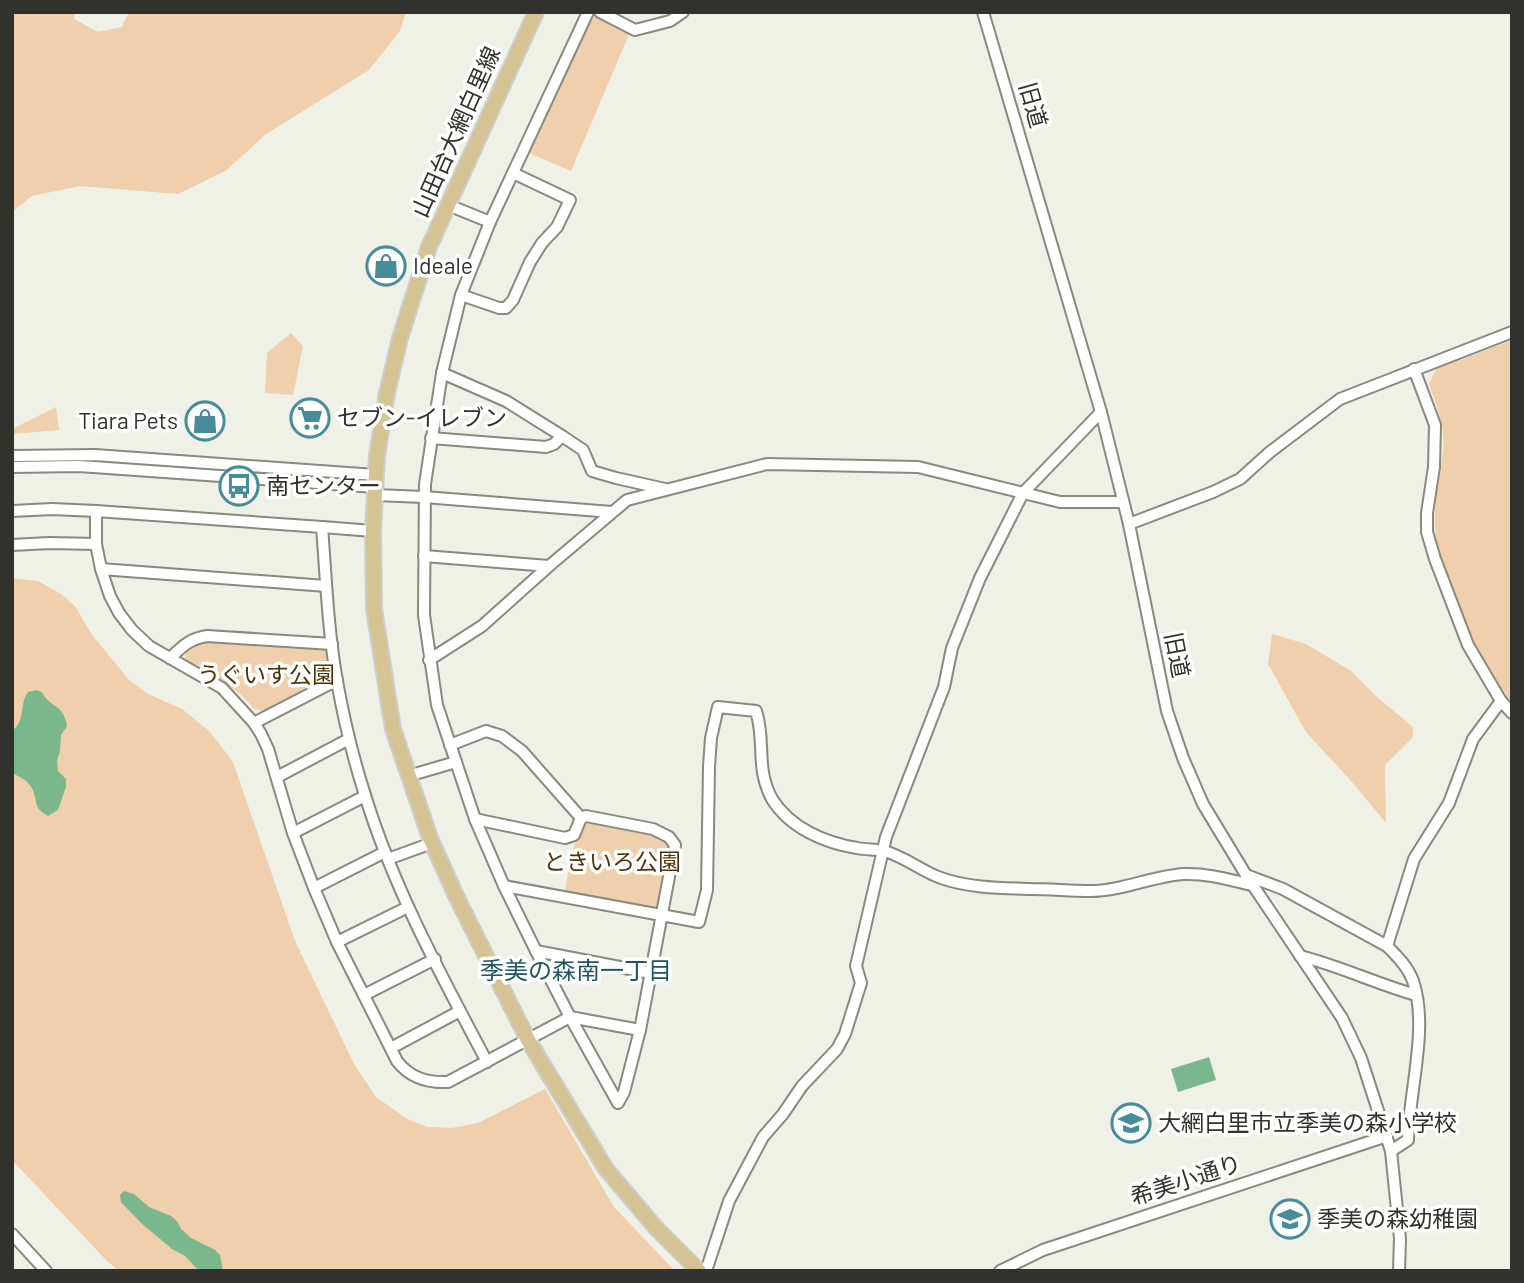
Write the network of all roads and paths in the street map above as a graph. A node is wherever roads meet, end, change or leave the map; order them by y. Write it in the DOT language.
graph roads {
  1 [pos="536,12"];
  2 [pos="588,12"];
  3 [pos="600,12"];
  4 [pos="683,12"];
  5 [pos="983,12"];
  6 [pos="513,173"];
  7 [pos="448,205"];
  8 [pos="490,222"];
  9 [pos="461,295"];
  10 [pos="1512,332"];
  11 [pos="1414,369"];
  12 [pos="442,373"];
  13 [pos="1101,412"];
  14 [pos="562,436"];
  15 [pos="431,438"];
  16 [pos="12,456"];
  17 [pos="164,466"];
  18 [pos="12,467"];
  19 [pos="639,483"];
  20 [pos="375,485"];
  21 [pos="667,489"];
  22 [pos="1023,493"];
  23 [pos="424,497"];
  24 [pos="637,497"];
  25 [pos="1123,502"];
  26 [pos="12,511"];
  27 [pos="96,511"];
  28 [pos="612,512"];
  29 [pos="1129,524"];
  30 [pos="322,527"];
  31 [pos="373,531"];
  32 [pos="96,544"];
  33 [pos="12,545"];
  34 [pos="424,556"];
  35 [pos="549,566"];
  36 [pos="101,569"];
  37 [pos="326,586"];
  38 [pos="332,644"];
  39 [pos="170,659"];
  40 [pos="429,660"];
  41 [pos="337,680"];
  42 [pos="1501,701"];
  43 [pos="1512,713"];
  44 [pos="254,723"];
  45 [pos="349,739"];
  46 [pos="450,745"];
  47 [pos="456,762"];
  48 [pos="408,776"];
  49 [pos="276,777"];
  50 [pos="365,796"];
  51 [pos="581,818"];
  52 [pos="475,819"];
  53 [pos="293,833"];
  54 [pos="432,843"];
  55 [pos="883,851"];
  56 [pos="387,856"];
  57 [pos="1249,880"];
  58 [pos="503,886"];
  59 [pos="314,888"];
  60 [pos="408,907"];
  61 [pos="662,915"];
  62 [pos="337,942"];
  63 [pos="1387,946"];
  64 [pos="536,951"];
  65 [pos="1300,956"];
  66 [pos="435,959"];
  67 [pos="651,973"];
  68 [pos="364,995"];
  69 [pos="1416,995"];
  70 [pos="460,1011"];
  71 [pos="570,1017"];
  72 [pos="640,1030"];
  73 [pos="528,1041"];
  74 [pos="391,1048"];
  75 [pos="487,1062"];
  76 [pos="1387,1136"];
  77 [pos="1391,1151"];
  78 [pos="12,1234"];
  79 [pos="46,1271"];
  80 [pos="699,1271"];
  81 [pos="706,1271"];
  82 [pos="1000,1271"];
  83 [pos="1399,1271"];
  1 -- 7 [label="main road, 山田台大網白里線"];
  2 -- 6 [label="street"];
  3 -- 4 [label="street"];
  5 -- 13 [label="street, 旧道"];
  6 -- 8 [label="street"];
  6 -- 9 [label="street"];
  7 -- 8 [label="street"];
  7 -- 20 [label="main road, 山田台大網白里線"];
  8 -- 9 [label="street"];
  9 -- 12 [label="street"];
  10 -- 11 [label="street"];
  11 -- 29 [label="street"];
  11 -- 42 [label="street"];
  12 -- 14 [label="street"];
  12 -- 15 [label="street"];
  13 -- 22 [label="street"];
  13 -- 25 [label="street, 旧道"];
  14 -- 15 [label="street"];
  14 -- 19 [label="street"];
  15 -- 23 [label="street"];
  16 -- 17 [label="street"];
  17 -- 18 [label="street"];
  17 -- 20 [label="street"];
  19 -- 21 [label="street"];
  19 -- 24 [label="street"];
  20 -- 23 [label="street"];
  20 -- 31 [label="main road, 山田台大網白里線"];
  21 -- 22 [label="street"];
  21 -- 24 [label="street"];
  22 -- 25 [label="street"];
  22 -- 55 [label="street"];
  23 -- 28 [label="street"];
  23 -- 34 [label="street"];
  24 -- 28 [label="street"];
  25 -- 29 [label="street, 旧道"];
  26 -- 27 [label="street"];
  27 -- 30 [label="street"];
  27 -- 32 [label="street"];
  28 -- 35 [label="street"];
  29 -- 57 [label="street, 旧道"];
  30 -- 31 [label="street"];
  30 -- 37 [label="street"];
  31 -- 48 [label="main road, 山田台大網白里線"];
  32 -- 33 [label="street"];
  32 -- 36 [label="street"];
  34 -- 35 [label="street"];
  34 -- 40 [label="street"];
  35 -- 40 [label="street"];
  36 -- 37 [label="street"];
  36 -- 39 [label="street"];
  37 -- 38 [label="street"];
  38 -- 39 [label="street"];
  38 -- 41 [label="street"];
  39 -- 44 [label="street"];
  40 -- 46 [label="street"];
  41 -- 44 [label="street"];
  41 -- 45 [label="street"];
  42 -- 43 [label="street"];
  42 -- 63 [label="street"];
  44 -- 49 [label="street"];
  45 -- 49 [label="street"];
  45 -- 50 [label="street"];
  46 -- 47 [label="street"];
  46 -- 51 [label="street"];
  47 -- 48 [label="street"];
  47 -- 52 [label="street"];
  48 -- 54 [label="main road, 山田台大網白里線"];
  49 -- 53 [label="street"];
  50 -- 53 [label="street"];
  50 -- 56 [label="street"];
  51 -- 52 [label="street"];
  51 -- 61 [label="street"];
  52 -- 58 [label="street"];
  53 -- 59 [label="street"];
  54 -- 56 [label="street"];
  54 -- 73 [label="main road, 山田台大網白里線"];
  55 -- 57 [label="street"];
  55 -- 61 [label="street"];
  55 -- 81 [label="street"];
  56 -- 59 [label="street"];
  56 -- 60 [label="street"];
  57 -- 63 [label="street"];
  57 -- 65 [label="street, 旧道"];
  58 -- 61 [label="street"];
  58 -- 64 [label="street"];
  59 -- 62 [label="street"];
  60 -- 62 [label="street"];
  60 -- 66 [label="street"];
  61 -- 67 [label="street"];
  62 -- 68 [label="street"];
  63 -- 69 [label="street"];
  64 -- 67 [label="street"];
  64 -- 71 [label="street"];
  65 -- 69 [label="street"];
  65 -- 76 [label="street, 旧道"];
  66 -- 68 [label="street"];
  66 -- 70 [label="street"];
  67 -- 72 [label="street"];
  68 -- 74 [label="street"];
  69 -- 77 [label="street"];
  70 -- 74 [label="street"];
  70 -- 75 [label="street"];
  71 -- 72 [label="street"];
  71 -- 72 [label="street"];
  71 -- 73 [label="street"];
  73 -- 75 [label="street"];
  73 -- 80 [label="main road, 山田台大網白里線"];
  74 -- 75 [label="street"];
  76 -- 77 [label="street, 旧道"];
  76 -- 82 [label="street, 希美小通り"];
  77 -- 83 [label="street, 旧道"];
  78 -- 79 [label="street"];
}
